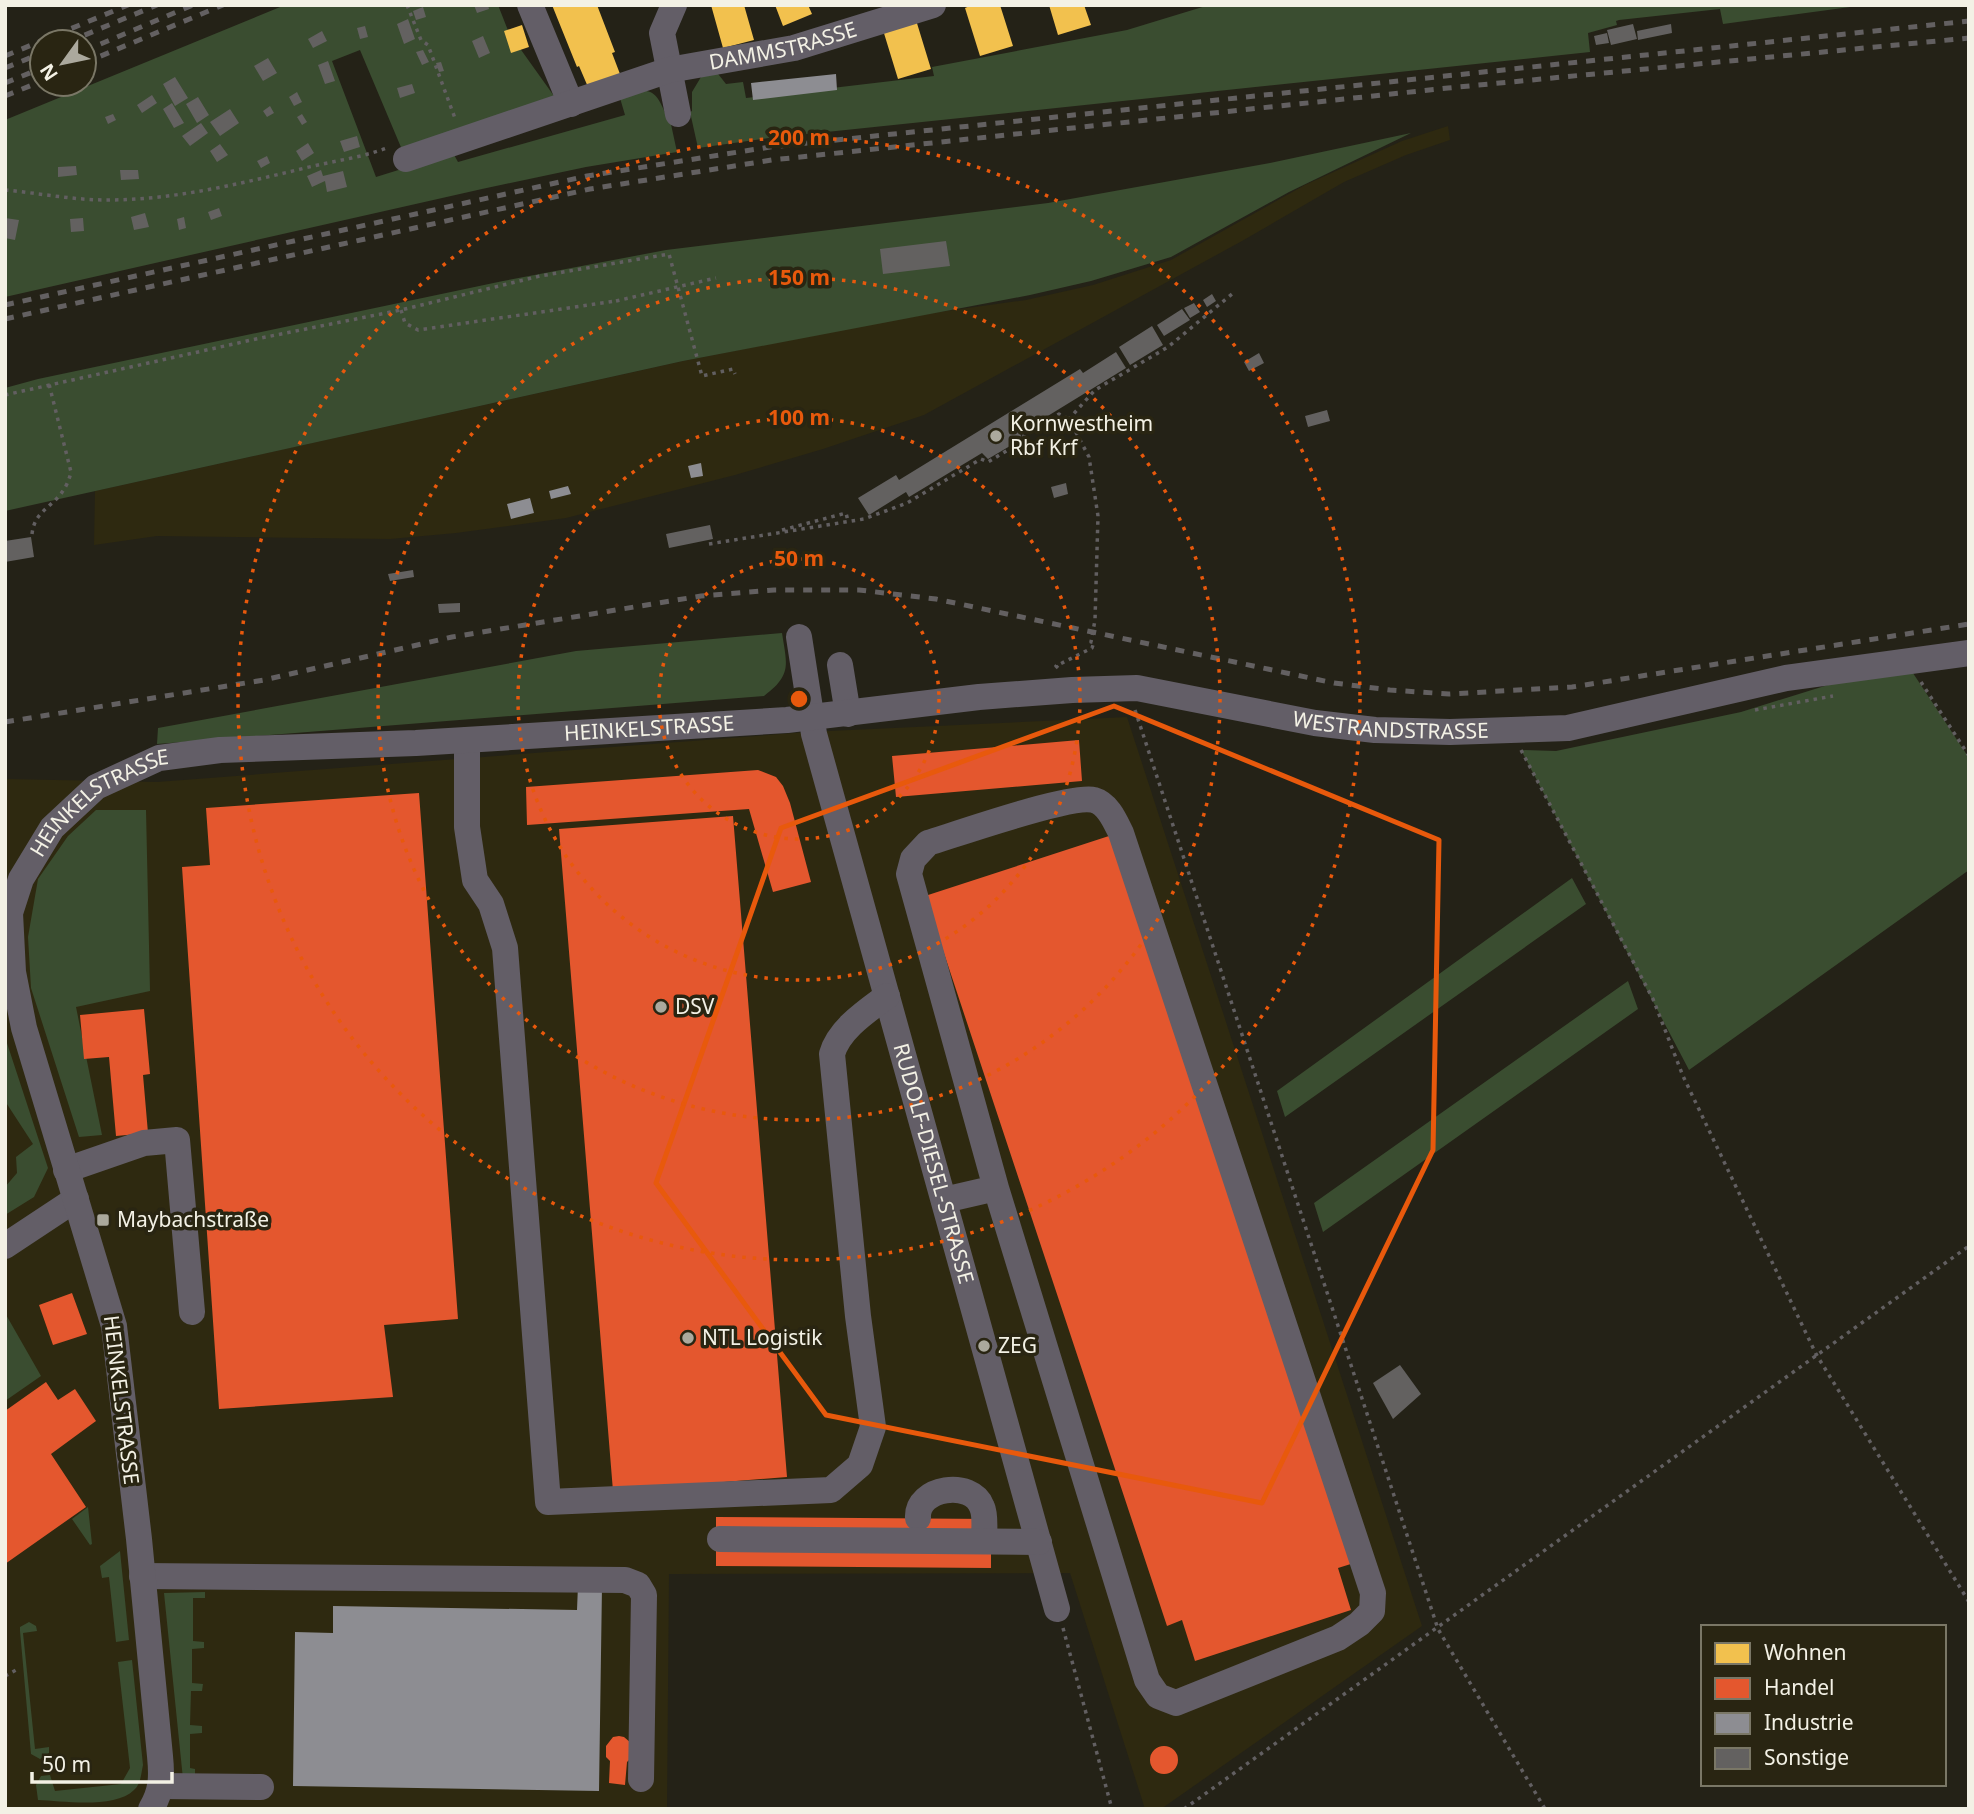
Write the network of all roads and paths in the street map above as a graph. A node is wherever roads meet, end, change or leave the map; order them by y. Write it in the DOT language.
graph roads {
  1 [pos="407,5"];
  2 [pos="530,5"];
  3 [pos="674,5"];
  4 [pos="933,5"];
  5 [pos="669,70"];
  6 [pos="571,104"];
  7 [pos="678,114"];
  8 [pos="464,140"];
  9 [pos="398,153"];
  10 [pos="5,190"];
  11 [pos="716,278"];
  12 [pos="1232,294"];
  13 [pos="401,310"];
  14 [pos="734,374"];
  15 [pos="49,384"];
  16 [pos="5,395"];
  17 [pos="1069,419"];
  18 [pos="848,521"];
  19 [pos="775,531"];
  20 [pos="32,534"];
  21 [pos="709,544"];
  22 [pos="799,637"];
  23 [pos="1969,653"];
  24 [pos="1905,661"];
  25 [pos="840,665"];
  26 [pos="1058,691"];
  27 [pos="1134,708"];
  28 [pos="848,714"];
  29 [pos="811,718"];
  30 [pos="1518,731"];
  31 [pos="467,740"];
  32 [pos="1969,756"];
  33 [pos="887,996"];
  34 [pos="12,1000"];
  35 [pos="66,1170"];
  36 [pos="996,1188"];
  37 [pos="76,1199"];
  38 [pos="944,1200"];
  39 [pos="5,1246"];
  40 [pos="1969,1246"];
  41 [pos="192,1312"];
  42 [pos="1816,1354"];
  43 [pos="918,1518"];
  44 [pos="720,1539"];
  45 [pos="985,1540"];
  46 [pos="1039,1542"];
  47 [pos="142,1576"];
  48 [pos="1969,1602"];
  49 [pos="1057,1609"];
  50 [pos="1438,1629"];
  51 [pos="18,1669"];
  52 [pos="5,1676"];
  53 [pos="641,1779"];
  54 [pos="261,1787"];
  55 [pos="156,1798"];
  56 [pos="1112,1809"];
  57 [pos="1184,1809"];
  58 [pos="1545,1809"];
  1 -- 8 [label="path"];
  2 -- 6 [label="street"];
  3 -- 5 [label="street"];
  4 -- 5 [label="street, DAMMSTRASSE"];
  5 -- 6 [label="street, DAMMSTRASSE"];
  5 -- 7 [label="street"];
  6 -- 8 [label="street, DAMMSTRASSE"];
  8 -- 9 [label="street, DAMMSTRASSE"];
  9 -- 10 [label="path"];
  11 -- 13 [label="path, bridge"];
  12 -- 17 [label="path"];
  13 -- 14 [label="path"];
  13 -- 15 [label="path"];
  15 -- 16 [label="path"];
  15 -- 20 [label="path"];
  17 -- 18 [label="path"];
  17 -- 26 [label="path"];
  18 -- 19 [label="path"];
  18 -- 21 [label="path"];
  22 -- 29 [label="street, RUDOLF-DIESEL-STRASSE"];
  23 -- 24 [label="street, WESTRANDSTRASSE"];
  24 -- 30 [label="street, WESTRANDSTRASSE"];
  24 -- 32 [label="path"];
  25 -- 28 [label="street"];
  26 -- 28 [label="street, WESTRANDSTRASSE"];
  26 -- 30 [label="street, WESTRANDSTRASSE"];
  27 -- 50 [label="path"];
  28 -- 29 [label="street, WESTRANDSTRASSE"];
  29 -- 31 [label="street, HEINKELSTRASSE"];
  29 -- 33 [label="street, RUDOLF-DIESEL-STRASSE"];
  30 -- 42 [label="path"];
  31 -- 33 [label="street"];
  31 -- 34 [label="street, HEINKELSTRASSE"];
  33 -- 38 [label="street, RUDOLF-DIESEL-STRASSE"];
  34 -- 35 [label="street, HEINKELSTRASSE"];
  35 -- 37 [label="street, HEINKELSTRASSE"];
  35 -- 41 [label="street"];
  36 -- 36 [label="street"];
  36 -- 38 [label="street"];
  37 -- 39 [label="street"];
  37 -- 47 [label="street, HEINKELSTRASSE"];
  38 -- 46 [label="street, RUDOLF-DIESEL-STRASSE"];
  40 -- 42 [label="path"];
  42 -- 48 [label="path"];
  42 -- 50 [label="path"];
  43 -- 45 [label="street"];
  44 -- 45 [label="street"];
  45 -- 46 [label="street"];
  46 -- 49 [label="street, RUDOLF-DIESEL-STRASSE"];
  47 -- 53 [label="street"];
  47 -- 55 [label="street, HEINKELSTRASSE"];
  49 -- 56 [label="path"];
  50 -- 57 [label="path"];
  50 -- 58 [label="path"];
  51 -- 52 [label="path"];
  54 -- 55 [label="street"];
}
